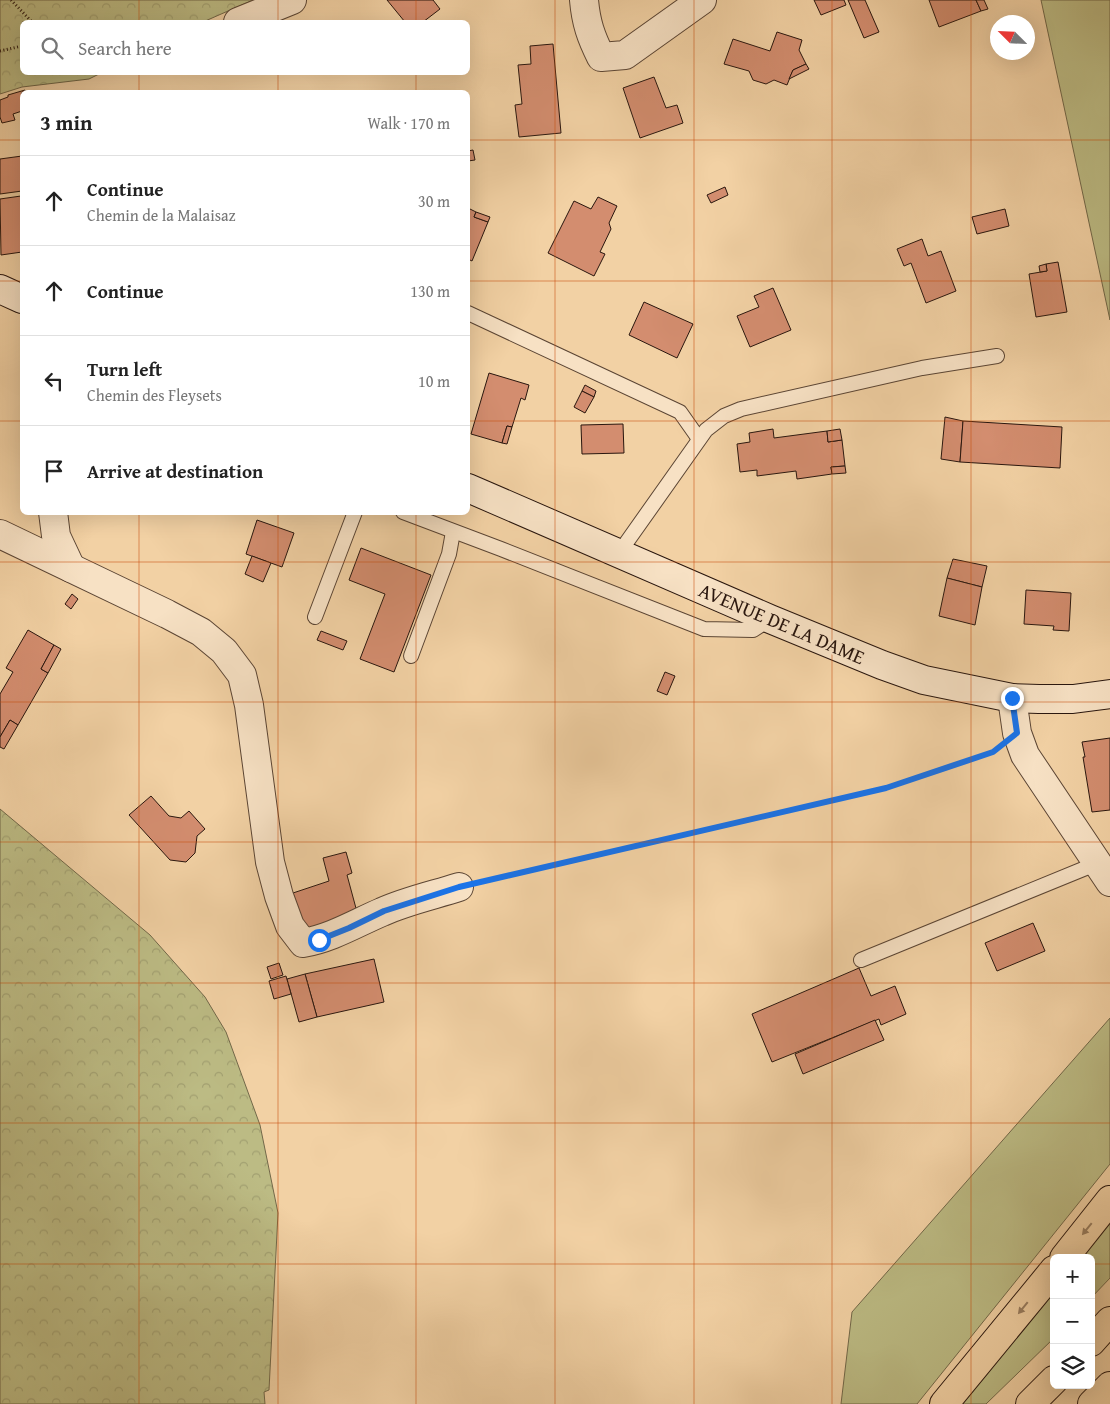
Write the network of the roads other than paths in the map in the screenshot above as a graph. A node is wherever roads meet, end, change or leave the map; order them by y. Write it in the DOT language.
graph roads {
  1 [pos="292,0"];
  2 [pos="584,0"];
  3 [pos="702,0"];
  4 [pos="243,20"];
  5 [pos="0,289"];
  6 [pos="20,298"];
  7 [pos="470,314"];
  8 [pos="997,356"];
  9 [pos="699,439"];
  10 [pos="470,489"];
  11 [pos="53,515"];
  12 [pos="354,515"];
  13 [pos="410,515"];
  14 [pos="453,532"];
  15 [pos="0,534"];
  16 [pos="619,553"];
  17 [pos="71,568"];
  18 [pos="315,617"];
  19 [pos="770,619"];
  20 [pos="410,656"];
  21 [pos="1110,694"];
  22 [pos="1012,698"];
  23 [pos="1104,873"];
  24 [pos="459,887"];
  25 [pos="861,960"];
  26 [pos="1110,1200"];
  27 [pos="1067,1254"];
  28 [pos="1050,1275"];
  29 [pos="1110,1321"];
  30 [pos="1095,1338"];
  31 [pos="1050,1384"];
  32 [pos="1110,1386"];
  33 [pos="944,1404"];
  34 [pos="1030,1404"];
  35 [pos="1092,1404"];
  1 -- 4 [label="street"];
  2 -- 3 [label="street"];
  5 -- 6 [label="street"];
  7 -- 9 [label="lane"];
  8 -- 9 [label="lane"];
  9 -- 16 [label="lane"];
  10 -- 16 [label="street, AVENUE DE LA DAME"];
  11 -- 17 [label="street"];
  12 -- 18 [label="lane"];
  13 -- 14 [label="lane"];
  14 -- 19 [label="lane"];
  14 -- 20 [label="lane"];
  15 -- 17 [label="street"];
  16 -- 19 [label="street, AVENUE DE LA DAME"];
  17 -- 24 [label="street"];
  19 -- 22 [label="street, AVENUE DE LA DAME"];
  21 -- 22 [label="street, AVENUE DE LA DAME"];
  22 -- 23 [label="street"];
  23 -- 25 [label="lane"];
  26 -- 27 [label="highway, one-way"];
  28 -- 33 [label="highway, one-way"];
  29 -- 30 [label="highway"];
  31 -- 34 [label="highway"];
  32 -- 35 [label="highway"];
}
